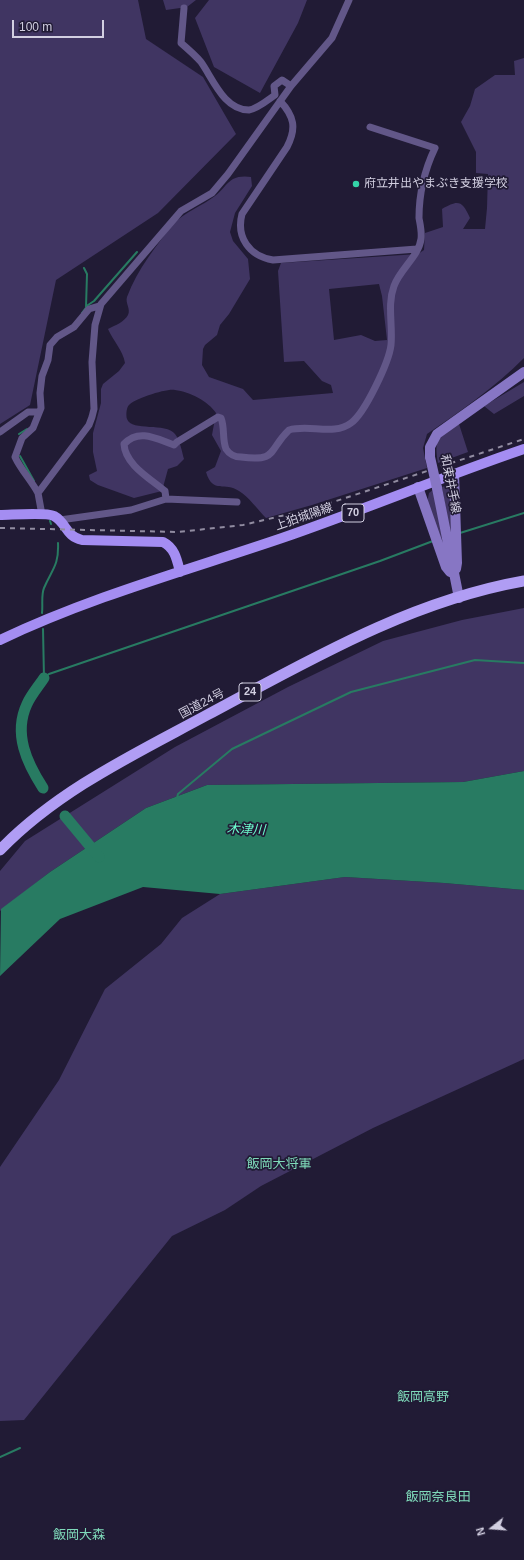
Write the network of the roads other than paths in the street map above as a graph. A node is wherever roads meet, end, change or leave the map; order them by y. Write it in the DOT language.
graph roads {
  1 [pos="349,0"];
  2 [pos="184,8"];
  3 [pos="291,86"];
  4 [pos="280,101"];
  5 [pos="370,127"];
  6 [pos="417,249"];
  7 [pos="99,306"];
  8 [pos="522,375"];
  9 [pos="39,412"];
  10 [pos="0,432"];
  11 [pos="524,449"];
  12 [pos="454,474"];
  13 [pos="418,487"];
  14 [pos="38,493"];
  15 [pos="166,499"];
  16 [pos="237,502"];
  17 [pos="0,515"];
  18 [pos="42,515"];
  19 [pos="60,520"];
  20 [pos="180,572"];
  21 [pos="454,577"];
  22 [pos="524,581"];
  23 [pos="459,598"];
  24 [pos="0,640"];
  25 [pos="0,850"];
  1 -- 3 [label="street"];
  2 -- 3 [label="street"];
  3 -- 4 [label="street"];
  4 -- 6 [label="street"];
  4 -- 7 [label="street"];
  5 -- 6 [label="street"];
  6 -- 15 [label="street"];
  7 -- 9 [label="street"];
  7 -- 14 [label="street"];
  8 -- 21 [label="main road, 和束井手線, bridge"];
  9 -- 10 [label="street"];
  9 -- 14 [label="street"];
  11 -- 12 [label="main road, 上狛城陽線 / 70"];
  12 -- 13 [label="main road, 上狛城陽線 / 70"];
  12 -- 21 [label="main road"];
  13 -- 20 [label="main road, 上狛城陽線 / 70"];
  13 -- 21 [label="main road"];
  14 -- 18 [label="street"];
  15 -- 16 [label="street"];
  15 -- 19 [label="street"];
  17 -- 18 [label="main road"];
  18 -- 19 [label="main road"];
  19 -- 20 [label="main road"];
  20 -- 24 [label="main road, 上狛城陽線 / 70"];
  21 -- 23 [label="main road, 和束井手線"];
  22 -- 23 [label="highway, 国道24号 / 24"];
  23 -- 25 [label="highway, 国道24号 / 24"];
}
